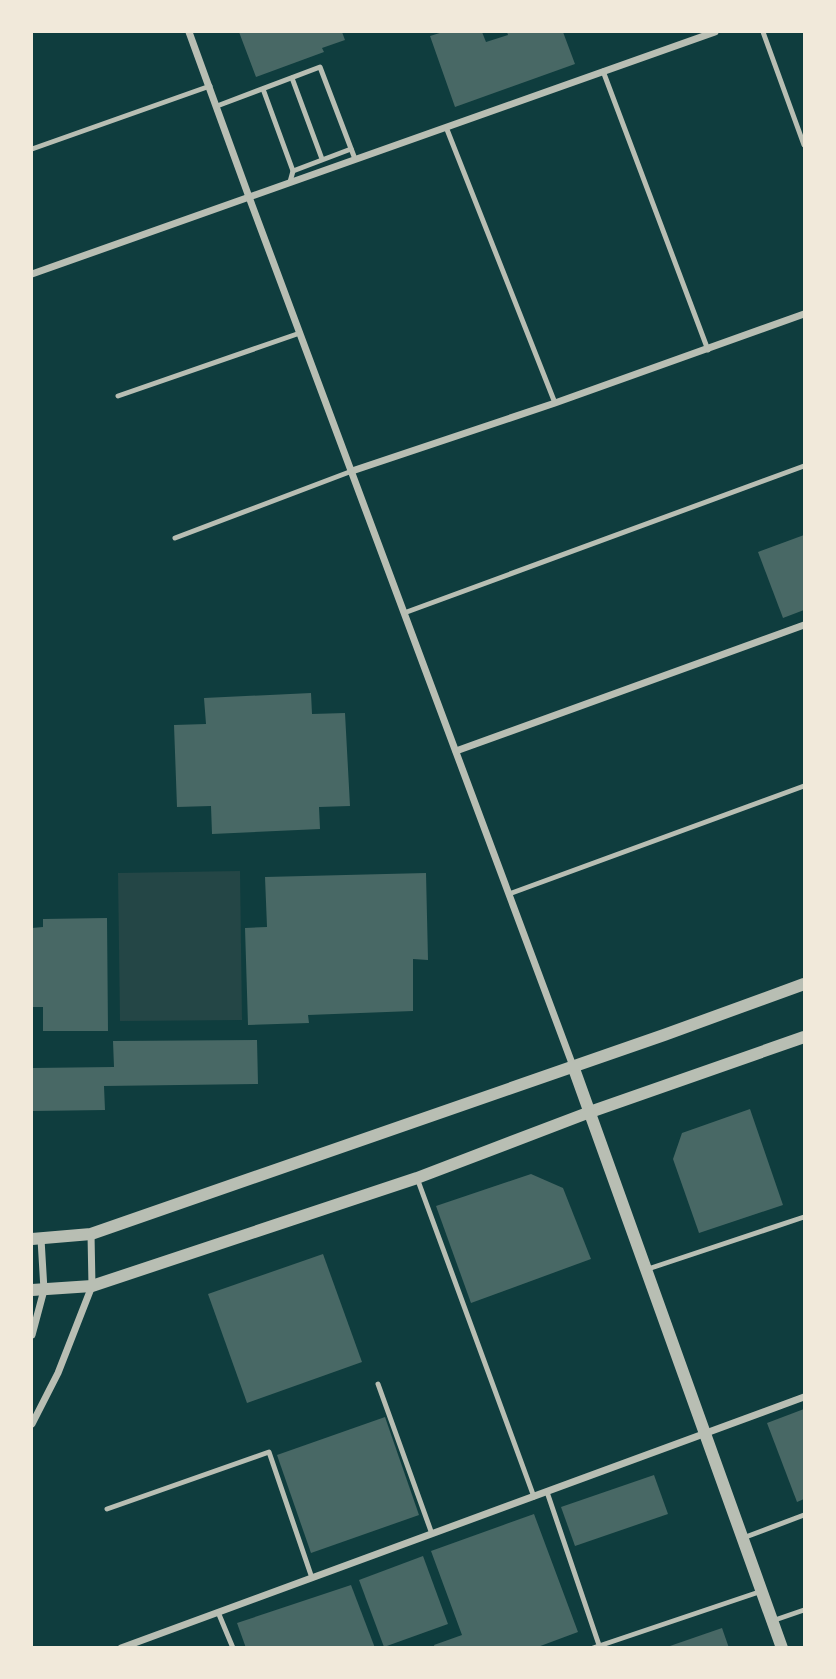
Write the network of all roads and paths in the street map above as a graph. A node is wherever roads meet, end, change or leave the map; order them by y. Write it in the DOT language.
graph roads {
  1 [pos="189,32"];
  2 [pos="715,32"];
  3 [pos="763,32"];
  4 [pos="603,71"];
  5 [pos="292,78"];
  6 [pos="210,86"];
  7 [pos="263,89"];
  8 [pos="217,106"];
  9 [pos="446,127"];
  10 [pos="804,145"];
  11 [pos="32,149"];
  12 [pos="351,149"];
  13 [pos="322,159"];
  14 [pos="355,159"];
  15 [pos="293,171"];
  16 [pos="290,183"];
  17 [pos="249,197"];
  18 [pos="32,274"];
  19 [pos="804,314"];
  20 [pos="300,333"];
  21 [pos="708,350"];
  22 [pos="118,396"];
  23 [pos="555,403"];
  24 [pos="804,466"];
  25 [pos="352,471"];
  26 [pos="175,538"];
  27 [pos="404,613"];
  28 [pos="804,625"];
  29 [pos="456,751"];
  30 [pos="804,786"];
  31 [pos="509,894"];
  32 [pos="804,984"];
  33 [pos="804,1037"];
  34 [pos="573,1066"];
  35 [pos="590,1112"];
  36 [pos="417,1178"];
  37 [pos="804,1217"];
  38 [pos="91,1234"];
  39 [pos="36,1239"];
  40 [pos="647,1270"];
  41 [pos="92,1286"];
  42 [pos="38,1290"];
  43 [pos="32,1335"];
  44 [pos="378,1384"];
  45 [pos="804,1397"];
  46 [pos="32,1424"];
  47 [pos="705,1434"];
  48 [pos="547,1492"];
  49 [pos="534,1497"];
  50 [pos="107,1509"];
  51 [pos="804,1515"];
  52 [pos="432,1534"];
  53 [pos="743,1538"];
  54 [pos="313,1578"];
  55 [pos="762,1591"];
  56 [pos="804,1610"];
  57 [pos="218,1612"];
  58 [pos="772,1621"];
  59 [pos="596,1646"];
  60 [pos="121,1647"];
  61 [pos="233,1647"];
  62 [pos="782,1647"];
  1 -- 6 [label="street"];
  2 -- 4 [label="street"];
  3 -- 10 [label="lane"];
  4 -- 9 [label="street"];
  4 -- 21 [label="lane"];
  5 -- 7 [label="lane"];
  5 -- 12 [label="lane"];
  5 -- 13 [label="lane"];
  6 -- 8 [label="street"];
  6 -- 11 [label="lane"];
  7 -- 8 [label="lane"];
  7 -- 15 [label="lane"];
  8 -- 17 [label="street"];
  9 -- 14 [label="street"];
  9 -- 23 [label="lane"];
  12 -- 13 [label="lane"];
  12 -- 14 [label="lane"];
  13 -- 15 [label="lane"];
  14 -- 16 [label="street"];
  15 -- 16 [label="lane"];
  16 -- 17 [label="street"];
  17 -- 18 [label="street"];
  17 -- 20 [label="street"];
  19 -- 21 [label="street"];
  20 -- 22 [label="lane"];
  20 -- 25 [label="street"];
  21 -- 23 [label="street"];
  23 -- 25 [label="street"];
  24 -- 27 [label="lane"];
  25 -- 26 [label="lane"];
  25 -- 27 [label="street"];
  27 -- 29 [label="street"];
  28 -- 29 [label="street"];
  29 -- 31 [label="street"];
  30 -- 31 [label="lane"];
  31 -- 34 [label="street"];
  32 -- 34 [label="street"];
  33 -- 35 [label="street"];
  34 -- 35 [label="street"];
  34 -- 38 [label="street"];
  35 -- 36 [label="street"];
  35 -- 40 [label="street"];
  36 -- 41 [label="street"];
  36 -- 49 [label="lane"];
  37 -- 40 [label="lane"];
  38 -- 39 [label="street"];
  38 -- 41 [label="street"];
  39 -- 42 [label="street"];
  40 -- 47 [label="street"];
  41 -- 42 [label="street"];
  41 -- 46 [label="street"];
  42 -- 43 [label="street"];
  44 -- 52 [label="lane"];
  45 -- 47 [label="street"];
  47 -- 48 [label="street"];
  47 -- 53 [label="street"];
  48 -- 49 [label="street"];
  48 -- 59 [label="lane"];
  49 -- 52 [label="street"];
  50 -- 54 [label="lane"];
  51 -- 53 [label="lane"];
  52 -- 54 [label="street"];
  53 -- 55 [label="street"];
  54 -- 57 [label="street"];
  55 -- 58 [label="street"];
  55 -- 59 [label="lane"];
  56 -- 58 [label="lane"];
  57 -- 60 [label="street"];
  57 -- 61 [label="lane"];
  58 -- 62 [label="street"];
}
